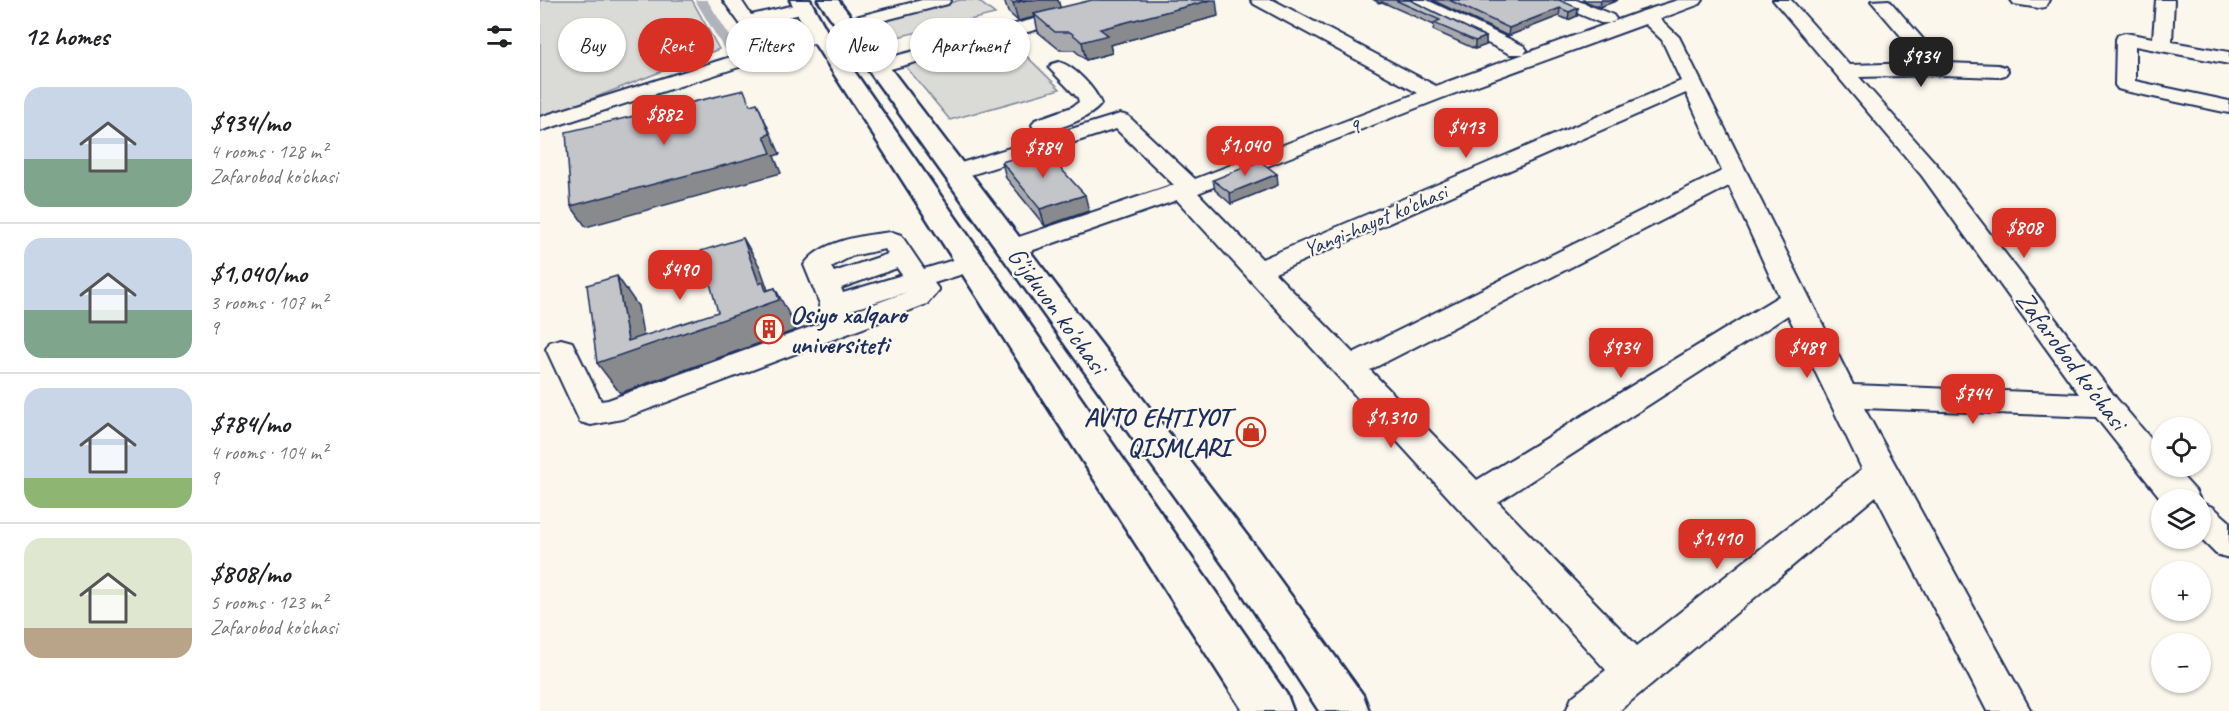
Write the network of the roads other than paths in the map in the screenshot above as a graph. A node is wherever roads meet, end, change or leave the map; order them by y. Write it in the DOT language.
graph roads {
  1 [pos="732,0"];
  2 [pos="756,0"];
  3 [pos="942,0"];
  4 [pos="1126,0"];
  5 [pos="1260,0"];
  6 [pos="1413,0"];
  7 [pos="1561,0"];
  8 [pos="1694,0"];
  9 [pos="1782,0"];
  10 [pos="2020,0"];
  11 [pos="2040,0"];
  12 [pos="2165,0"];
  13 [pos="1880,1"];
  14 [pos="1651,8"];
  15 [pos="819,13"];
  16 [pos="765,17"];
  17 [pos="1606,19"];
  18 [pos="2162,46"];
  19 [pos="1517,50"];
  20 [pos="2229,58"];
  21 [pos="898,61"];
  22 [pos="1836,61"];
  23 [pos="1059,68"];
  24 [pos="1942,69"];
  25 [pos="1998,71"];
  26 [pos="880,72"];
  27 [pos="1415,84"];
  28 [pos="1691,84"];
  29 [pos="1435,94"];
  30 [pos="2229,107"];
  31 [pos="540,124"];
  32 [pos="951,166"];
  33 [pos="1736,173"];
  34 [pos="1186,189"];
  35 [pos="983,209"];
  36 [pos="944,222"];
  37 [pos="1013,248"];
  38 [pos="970,263"];
  39 [pos="911,268"];
  40 [pos="1257,271"];
  41 [pos="1794,299"];
  42 [pos="834,305"];
  43 [pos="561,349"];
  44 [pos="1350,368"];
  45 [pos="1105,373"];
  46 [pos="1060,393"];
  47 [pos="1842,396"];
  48 [pos="2106,405"];
  49 [pos="1881,473"];
  50 [pos="2172,489"];
  51 [pos="1473,500"];
  52 [pos="1636,673"];
  53 [pos="1270,711"];
  54 [pos="1346,711"];
  55 [pos="1587,711"];
  56 [pos="2010,711"];
  1 -- 16 [label="street"];
  2 -- 16 [label="street"];
  3 -- 15 [label="street"];
  4 -- 21 [label="street"];
  5 -- 27 [label="street"];
  6 -- 19 [label="street"];
  7 -- 17 [label="street"];
  8 -- 14 [label="street, 9"];
  9 -- 22 [label="street, Zafarobod ko'chasi"];
  10 -- 11 [label="street"];
  12 -- 18 [label="street"];
  13 -- 24 [label="street"];
  14 -- 17 [label="street"];
  14 -- 28 [label="street"];
  14 -- 29 [label="street, 9"];
  15 -- 16 [label="street"];
  15 -- 31 [label="street"];
  15 -- 36 [label="main road, G'ijduvon ko'chasi"];
  17 -- 19 [label="street"];
  18 -- 20 [label="street"];
  18 -- 30 [label="street"];
  19 -- 27 [label="street"];
  22 -- 24 [label="street"];
  22 -- 48 [label="street, Zafarobod ko'chasi"];
  23 -- 32 [label="street"];
  24 -- 25 [label="street"];
  26 -- 32 [label="main road, G'ijduvon ko'chasi"];
  27 -- 29 [label="street"];
  28 -- 33 [label="street"];
  28 -- 40 [label="street, Yangi-hayot ko'chasi"];
  29 -- 34 [label="street, 9"];
  32 -- 34 [label="street"];
  32 -- 35 [label="main road, G'ijduvon ko'chasi"];
  33 -- 41 [label="street"];
  33 -- 44 [label="street"];
  34 -- 37 [label="street, 9"];
  34 -- 40 [label="street"];
  35 -- 36 [label="main road"];
  35 -- 37 [label="main road, G'ijduvon ko'chasi"];
  36 -- 38 [label="main road, G'ijduvon ko'chasi"];
  37 -- 45 [label="main road, G'ijduvon ko'chasi"];
  38 -- 39 [label="street"];
  38 -- 46 [label="main road, G'ijduvon ko'chasi"];
  39 -- 42 [label="street"];
  39 -- 42 [label="street"];
  40 -- 44 [label="street"];
  41 -- 47 [label="street"];
  41 -- 51 [label="street"];
  42 -- 43 [label="street"];
  44 -- 51 [label="street"];
  45 -- 46 [label="main road"];
  45 -- 54 [label="main road, G'ijduvon ko'chasi"];
  46 -- 53 [label="main road, G'ijduvon ko'chasi"];
  47 -- 48 [label="street"];
  47 -- 49 [label="street"];
  48 -- 50 [label="street, Zafarobod ko'chasi"];
  49 -- 52 [label="street"];
  49 -- 56 [label="street"];
  51 -- 52 [label="street"];
  52 -- 55 [label="street"];
}
